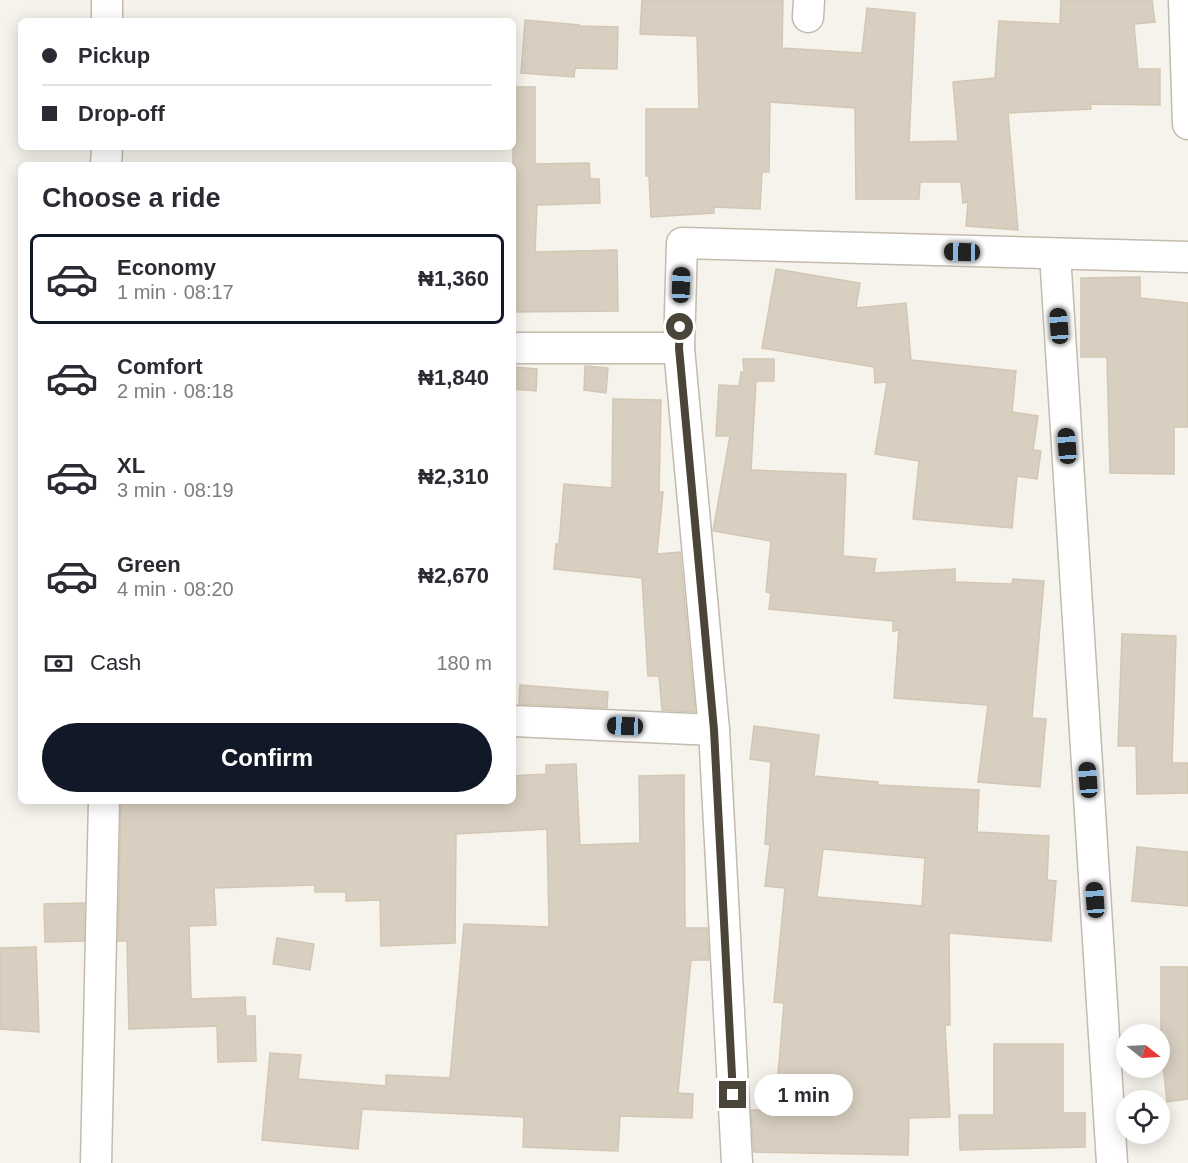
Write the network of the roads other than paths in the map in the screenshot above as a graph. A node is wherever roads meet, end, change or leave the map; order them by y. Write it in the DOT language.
graph roads {
  1 [pos="107,0"];
  2 [pos="1184,0"];
  3 [pos="107,18"];
  4 [pos="1188,124"];
  5 [pos="1055,254"];
  6 [pos="1188,257"];
  7 [pos="516,348"];
  8 [pos="679,348"];
  9 [pos="516,721"];
  10 [pos="714,730"];
  11 [pos="104,804"];
  12 [pos="96,1163"];
  13 [pos="737,1163"];
  14 [pos="1112,1163"];
  1 -- 3 [label="street"];
  2 -- 4 [label="street"];
  5 -- 6 [label="street"];
  5 -- 8 [label="street"];
  5 -- 14 [label="street"];
  7 -- 8 [label="street"];
  8 -- 10 [label="street"];
  9 -- 10 [label="street"];
  10 -- 13 [label="street"];
  11 -- 12 [label="street"];
}
